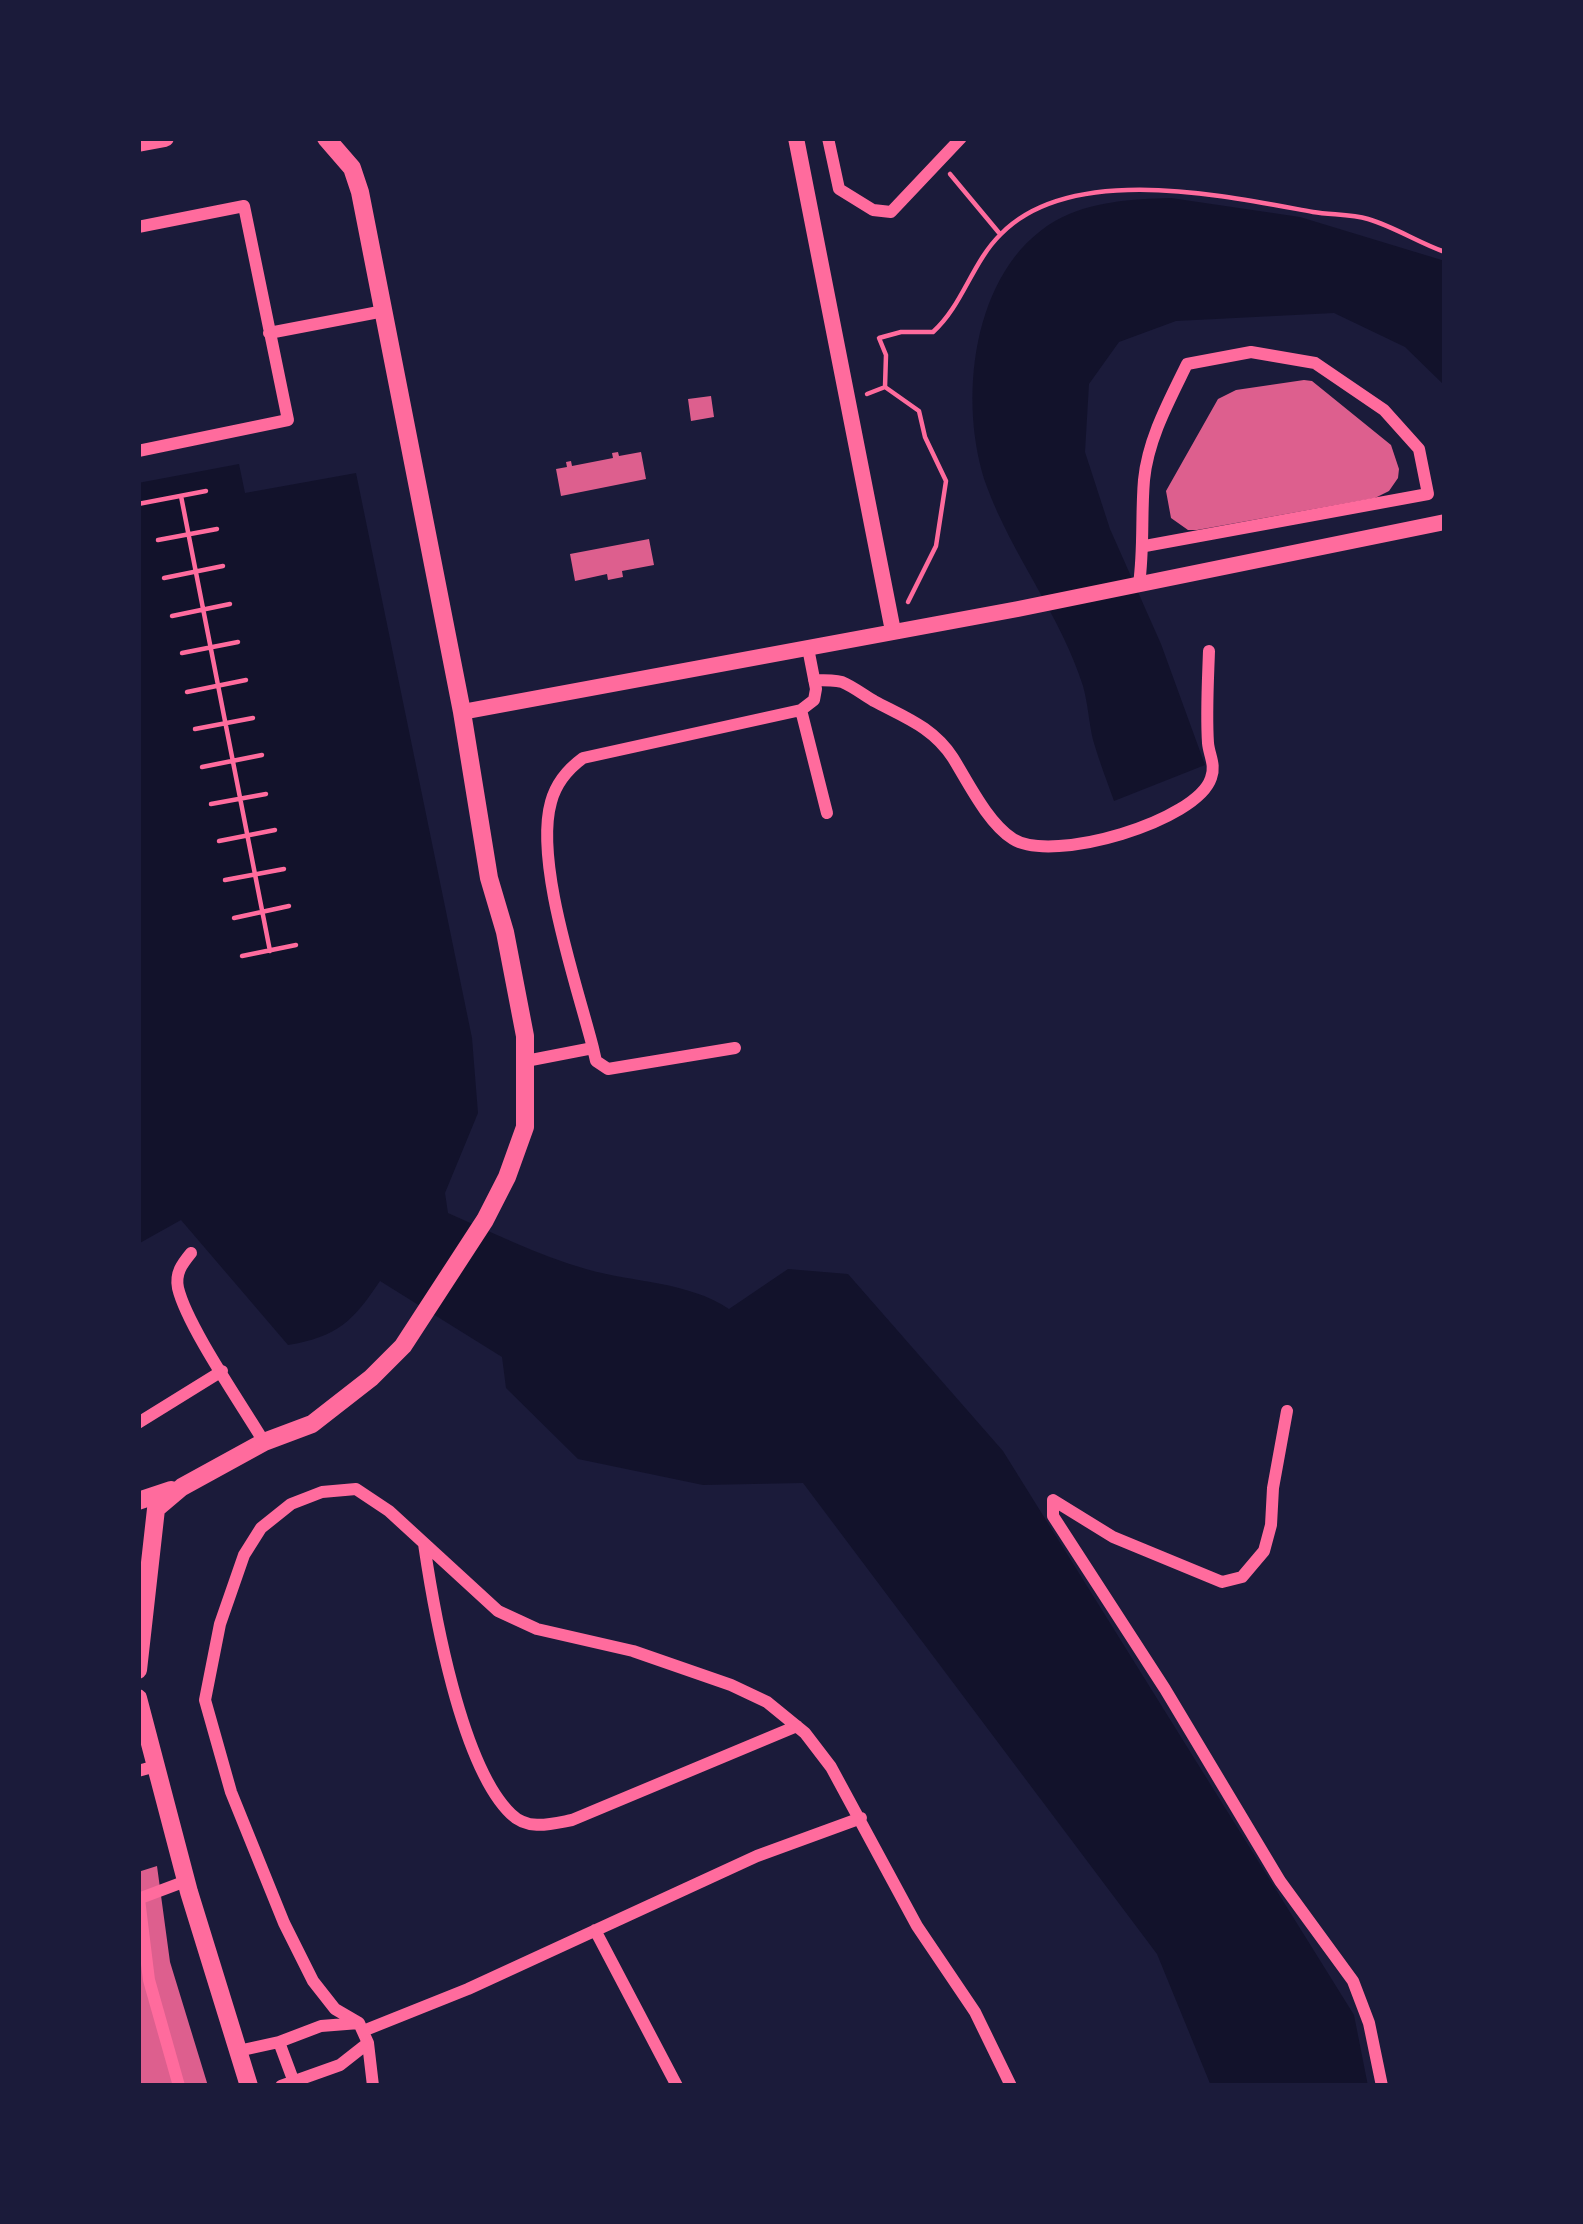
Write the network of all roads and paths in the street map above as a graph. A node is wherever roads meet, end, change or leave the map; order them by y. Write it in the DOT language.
graph roads {
  1 [pos="164,138"];
  2 [pos="326,138"];
  3 [pos="796,138"];
  4 [pos="828,138"];
  5 [pos="961,138"];
  6 [pos="138,143"];
  7 [pos="941,162"];
  8 [pos="138,227"];
  9 [pos="1000,234"];
  10 [pos="1445,252"];
  11 [pos="384,311"];
  12 [pos="269,333"];
  13 [pos="885,387"];
  14 [pos="864,394"];
  15 [pos="138,451"];
  16 [pos="206,491"];
  17 [pos="181,496"];
  18 [pos="138,504"];
  19 [pos="1350,509"];
  20 [pos="1445,522"];
  21 [pos="217,529"];
  22 [pos="188,534"];
  23 [pos="158,540"];
  24 [pos="1355,540"];
  25 [pos="1144,546"];
  26 [pos="223,566"];
  27 [pos="196,572"];
  28 [pos="164,578"];
  29 [pos="1139,584"];
  30 [pos="230,604"];
  31 [pos="203,610"];
  32 [pos="172,616"];
  33 [pos="893,631"];
  34 [pos="238,642"];
  35 [pos="211,648"];
  36 [pos="808,648"];
  37 [pos="1209,651"];
  38 [pos="182,653"];
  39 [pos="246,680"];
  40 [pos="814,680"];
  41 [pos="218,686"];
  42 [pos="187,692"];
  43 [pos="801,710"];
  44 [pos="461,712"];
  45 [pos="253,718"];
  46 [pos="226,723"];
  47 [pos="195,729"];
  48 [pos="262,755"];
  49 [pos="233,761"];
  50 [pos="202,766"];
  51 [pos="266,794"];
  52 [pos="240,799"];
  53 [pos="211,805"];
  54 [pos="827,813"];
  55 [pos="275,830"];
  56 [pos="248,835"];
  57 [pos="219,841"];
  58 [pos="284,869"];
  59 [pos="255,875"];
  60 [pos="226,880"];
  61 [pos="289,906"];
  62 [pos="263,912"];
  63 [pos="234,918"];
  64 [pos="296,945"];
  65 [pos="270,951"];
  66 [pos="242,956"];
  67 [pos="593,1048"];
  68 [pos="736,1048"];
  69 [pos="526,1061"];
  70 [pos="191,1253"];
  71 [pos="222,1371"];
  72 [pos="1287,1412"];
  73 [pos="138,1423"];
  74 [pos="264,1442"];
  75 [pos="182,1486"];
  76 [pos="138,1501"];
  77 [pos="424,1543"];
  78 [pos="138,1670"];
  79 [pos="138,1698"];
  80 [pos="796,1726"];
  81 [pos="147,1768"];
  82 [pos="861,1819"];
  83 [pos="186,1881"];
  84 [pos="138,1899"];
  85 [pos="595,1930"];
  86 [pos="143,1982"];
  87 [pos="364,2032"];
  88 [pos="279,2042"];
  89 [pos="238,2051"];
  90 [pos="290,2085"];
  91 [pos="179,2086"];
  92 [pos="249,2086"];
  93 [pos="373,2086"];
  94 [pos="677,2086"];
  95 [pos="1011,2086"];
  96 [pos="1382,2086"];
  1 -- 6 [label="main road"];
  2 -- 11 [label="main road"];
  3 -- 33 [label="street"];
  4 -- 7 [label="street"];
  5 -- 7 [label="street"];
  7 -- 9 [label="path"];
  8 -- 12 [label="street"];
  9 -- 10 [label="path"];
  9 -- 13 [label="path"];
  11 -- 12 [label="street"];
  11 -- 44 [label="main road"];
  12 -- 15 [label="street"];
  13 -- 14 [label="path"];
  13 -- 33 [label="path"];
  16 -- 17 [label="path"];
  17 -- 18 [label="path"];
  17 -- 22 [label="path"];
  19 -- 24 [label="street"];
  19 -- 25 [label="street"];
  19 -- 25 [label="street"];
  20 -- 24 [label="street"];
  21 -- 22 [label="path"];
  22 -- 23 [label="path"];
  22 -- 27 [label="path"];
  24 -- 29 [label="street"];
  25 -- 29 [label="street"];
  26 -- 27 [label="path"];
  27 -- 28 [label="path"];
  27 -- 31 [label="path"];
  29 -- 33 [label="street"];
  30 -- 31 [label="path"];
  31 -- 32 [label="path"];
  31 -- 35 [label="path"];
  33 -- 36 [label="street"];
  34 -- 35 [label="path"];
  35 -- 38 [label="path"];
  35 -- 41 [label="path"];
  36 -- 40 [label="street"];
  36 -- 44 [label="street"];
  37 -- 40 [label="street"];
  39 -- 41 [label="path"];
  40 -- 43 [label="street"];
  41 -- 42 [label="path"];
  41 -- 46 [label="path"];
  43 -- 54 [label="street"];
  43 -- 67 [label="street"];
  44 -- 69 [label="main road"];
  45 -- 46 [label="path"];
  46 -- 47 [label="path"];
  46 -- 49 [label="path"];
  48 -- 49 [label="path"];
  49 -- 50 [label="path"];
  49 -- 52 [label="path"];
  51 -- 52 [label="path"];
  52 -- 53 [label="path"];
  52 -- 56 [label="path"];
  55 -- 56 [label="path"];
  56 -- 57 [label="path"];
  56 -- 59 [label="path"];
  58 -- 59 [label="path"];
  59 -- 60 [label="path"];
  59 -- 62 [label="path"];
  61 -- 62 [label="path"];
  62 -- 63 [label="path"];
  62 -- 65 [label="path"];
  64 -- 65 [label="path"];
  65 -- 66 [label="path"];
  67 -- 68 [label="street"];
  67 -- 69 [label="street"];
  69 -- 74 [label="main road"];
  70 -- 71 [label="street"];
  71 -- 73 [label="street"];
  71 -- 74 [label="street"];
  72 -- 96 [label="street"];
  74 -- 75 [label="main road"];
  75 -- 76 [label="main road"];
  75 -- 78 [label="main road"];
  77 -- 80 [label="street"];
  77 -- 80 [label="street"];
  77 -- 87 [label="street"];
  79 -- 81 [label="main road"];
  80 -- 82 [label="street"];
  81 -- 83 [label="main road"];
  82 -- 85 [label="street"];
  82 -- 95 [label="street"];
  83 -- 84 [label="street"];
  83 -- 89 [label="main road"];
  84 -- 86 [label="street"];
  85 -- 87 [label="street"];
  85 -- 94 [label="street"];
  86 -- 91 [label="street"];
  87 -- 88 [label="street"];
  87 -- 90 [label="street"];
  87 -- 93 [label="street"];
  88 -- 89 [label="street"];
  88 -- 90 [label="street"];
  89 -- 92 [label="main road"];
}
